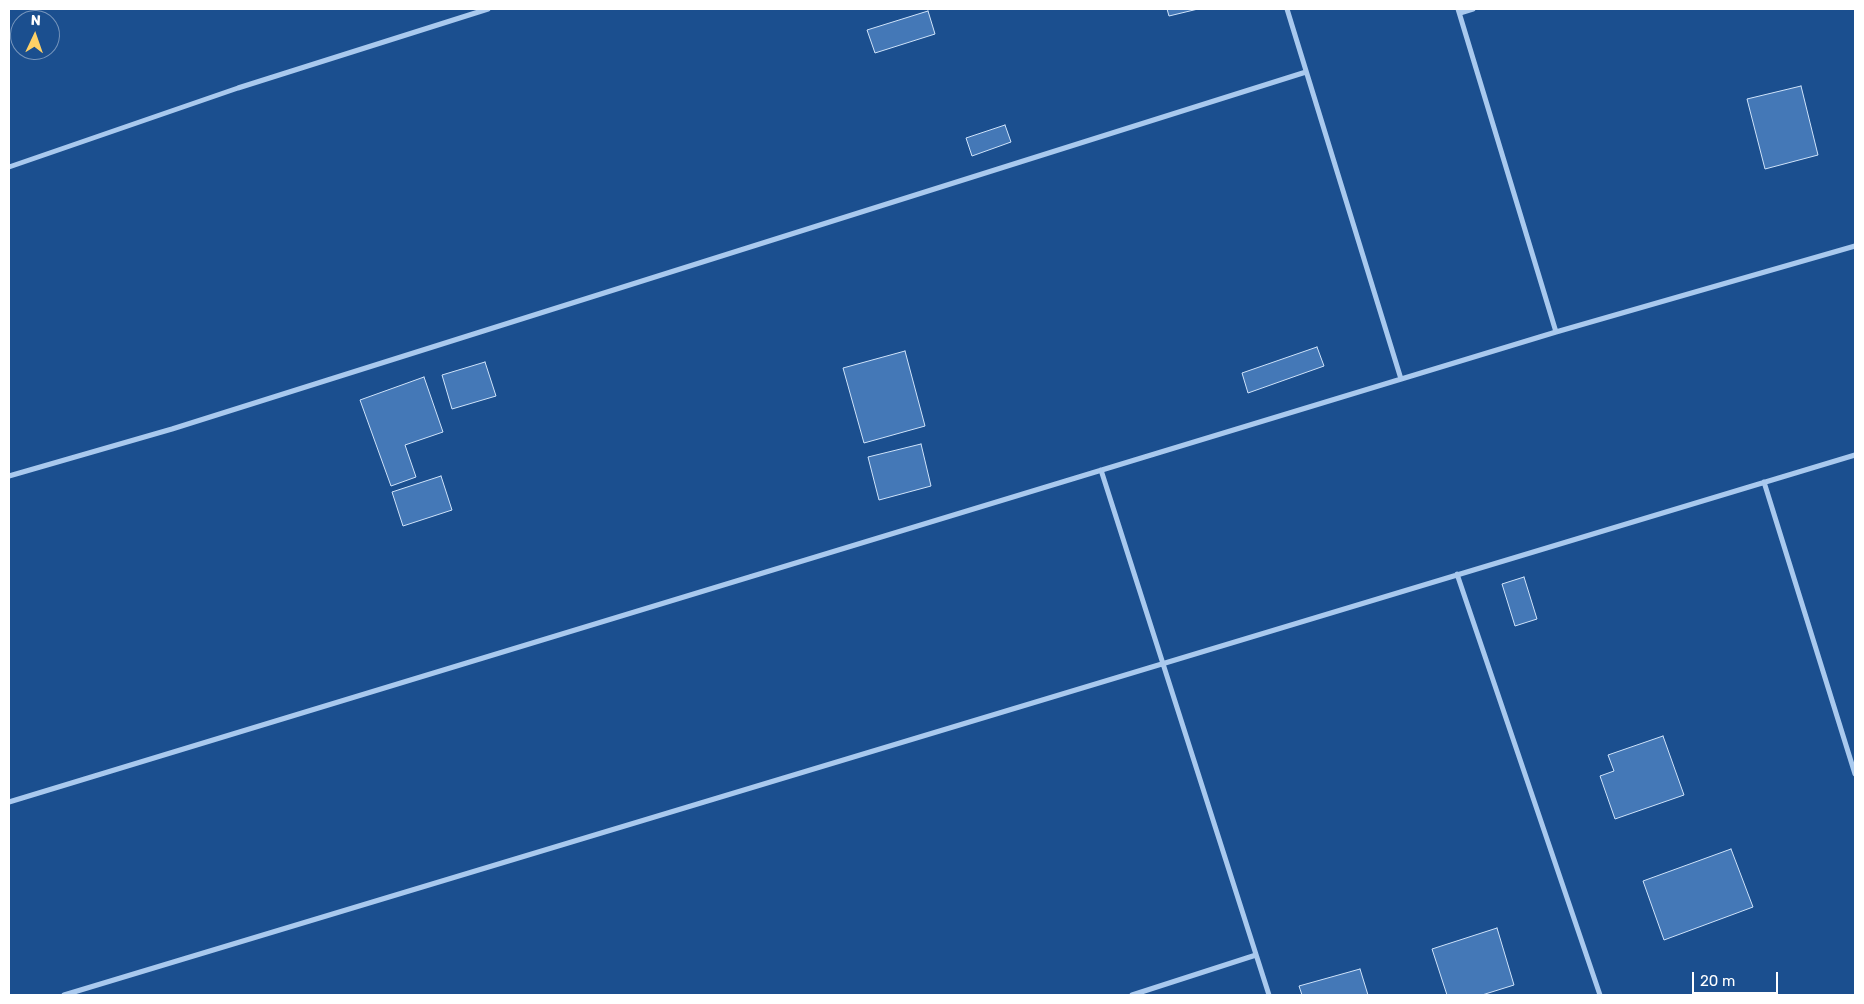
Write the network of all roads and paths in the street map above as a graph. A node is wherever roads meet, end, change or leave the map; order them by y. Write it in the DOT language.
graph roads {
  1 [pos="488,9"];
  2 [pos="1287,9"];
  3 [pos="1473,9"];
  4 [pos="1459,11"];
  5 [pos="1306,72"];
  6 [pos="9,167"];
  7 [pos="1855,246"];
  8 [pos="1556,332"];
  9 [pos="1401,379"];
  10 [pos="1855,455"];
  11 [pos="1101,470"];
  12 [pos="9,476"];
  13 [pos="1764,482"];
  14 [pos="1457,574"];
  15 [pos="1163,662"];
  16 [pos="1855,774"];
  17 [pos="9,802"];
  18 [pos="1256,955"];
  19 [pos="64,995"];
  20 [pos="1132,995"];
  21 [pos="1269,995"];
  22 [pos="1600,995"];
  1 -- 6 [label="street"];
  2 -- 5 [label="street"];
  3 -- 4 [label="street"];
  4 -- 8 [label="street"];
  5 -- 9 [label="street"];
  5 -- 12 [label="street"];
  7 -- 8 [label="street"];
  8 -- 9 [label="street"];
  9 -- 11 [label="street"];
  10 -- 13 [label="street"];
  11 -- 15 [label="street"];
  11 -- 17 [label="street"];
  13 -- 14 [label="street"];
  13 -- 16 [label="street"];
  14 -- 15 [label="street"];
  14 -- 22 [label="street"];
  15 -- 18 [label="street"];
  15 -- 19 [label="street"];
  18 -- 20 [label="street"];
  18 -- 21 [label="street"];
}
